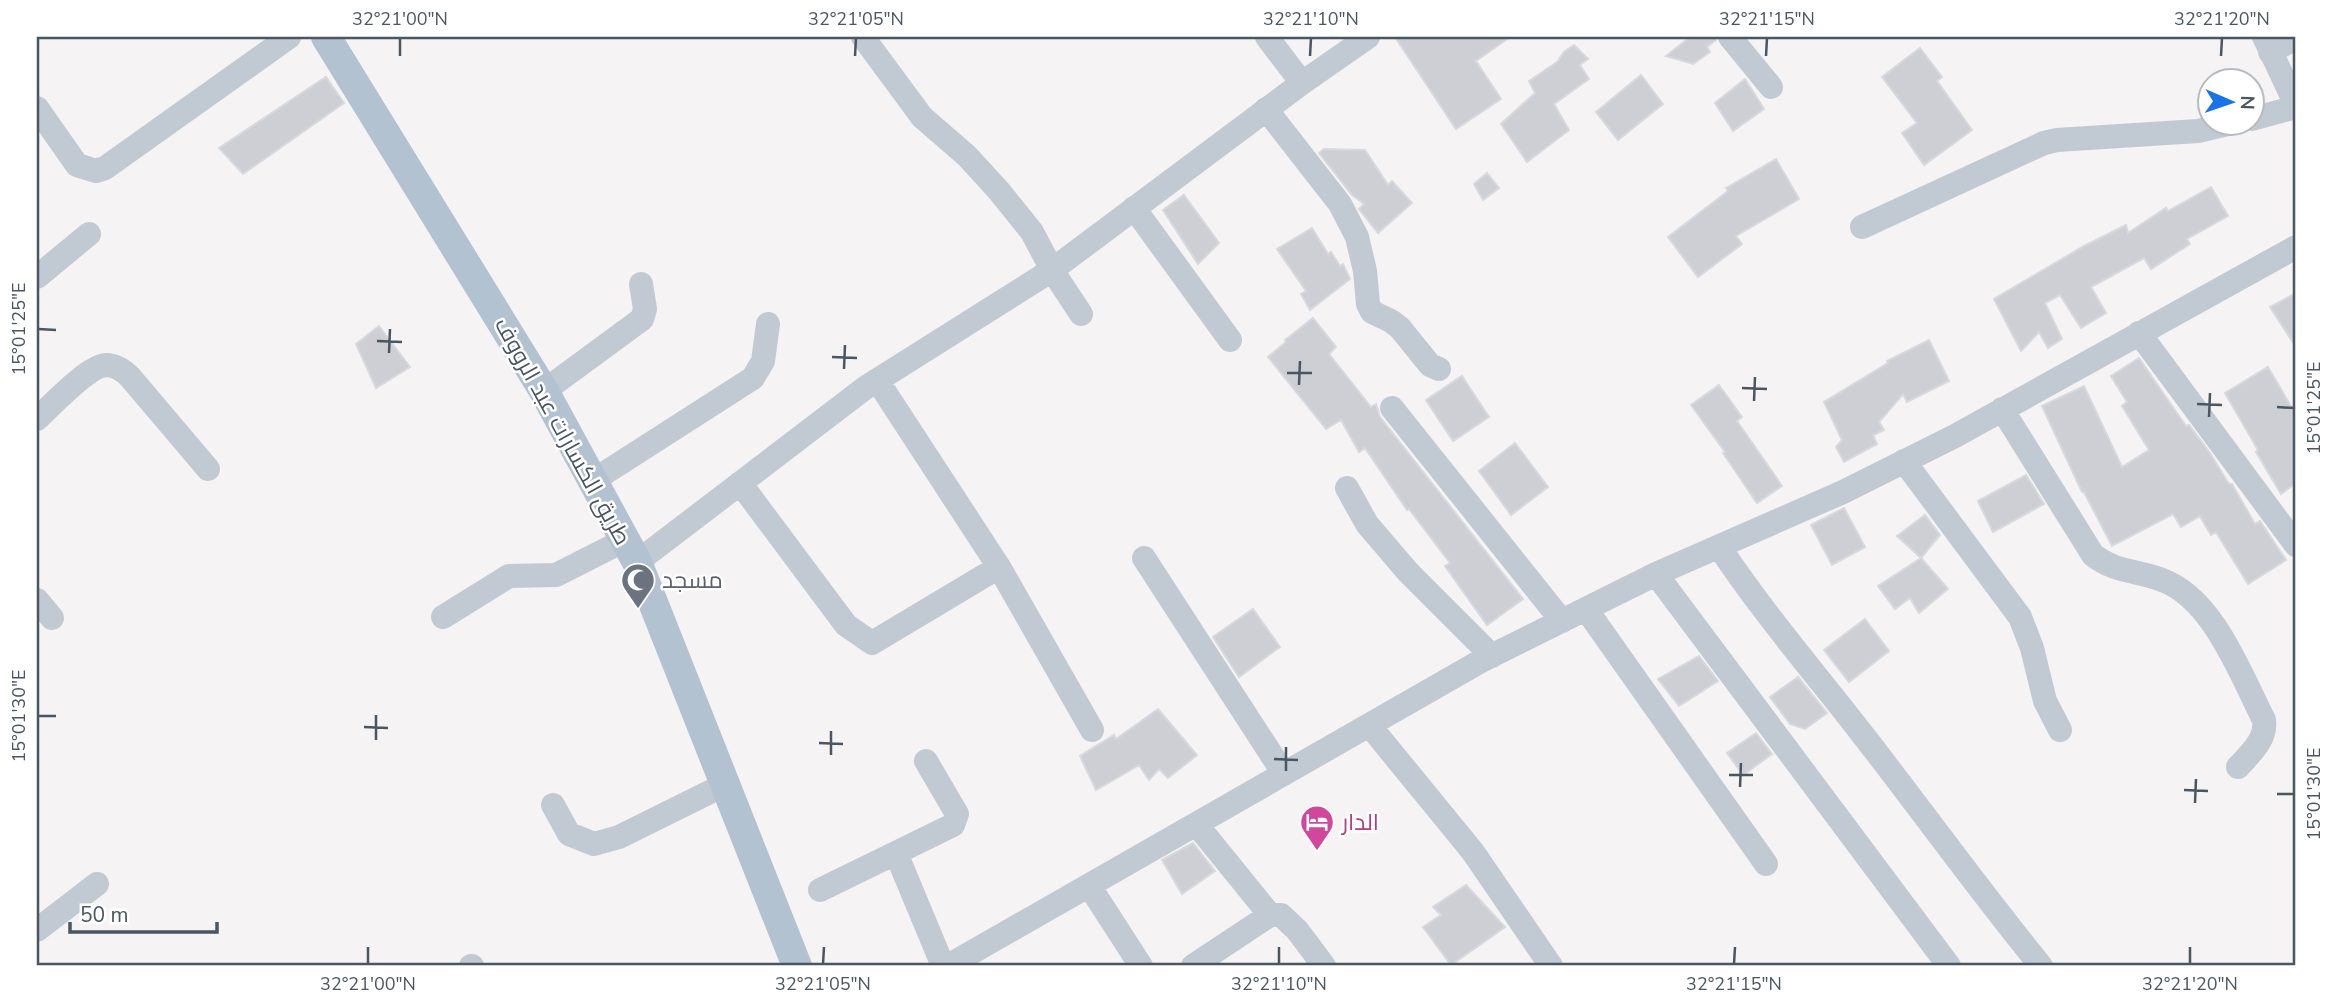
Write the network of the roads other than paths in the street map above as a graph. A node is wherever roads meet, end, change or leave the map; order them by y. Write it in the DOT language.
graph roads {
  1 [pos="289,37"];
  2 [pos="326,37"];
  3 [pos="863,37"];
  4 [pos="1267,37"];
  5 [pos="1368,37"];
  6 [pos="1730,37"];
  7 [pos="2296,38"];
  8 [pos="2267,44"];
  9 [pos="1302,83"];
  10 [pos="1771,86"];
  11 [pos="2296,106"];
  12 [pos="37,108"];
  13 [pos="1266,109"];
  14 [pos="2266,115"];
  15 [pos="2196,131"];
  16 [pos="1134,208"];
  17 [pos="1862,228"];
  18 [pos="89,234"];
  19 [pos="2296,247"];
  20 [pos="1052,270"];
  21 [pos="37,276"];
  22 [pos="641,284"];
  23 [pos="1081,314"];
  24 [pos="768,324"];
  25 [pos="2139,334"];
  26 [pos="1230,340"];
  27 [pos="1439,369"];
  28 [pos="877,380"];
  29 [pos="544,391"];
  30 [pos="1392,408"];
  31 [pos="2002,410"];
  32 [pos="37,419"];
  33 [pos="1905,461"];
  34 [pos="208,469"];
  35 [pos="594,480"];
  36 [pos="740,483"];
  37 [pos="1347,488"];
  38 [pos="2296,545"];
  39 [pos="1720,548"];
  40 [pos="631,551"];
  41 [pos="1144,558"];
  42 [pos="999,567"];
  43 [pos="1656,574"];
  44 [pos="1586,609"];
  45 [pos="443,617"];
  46 [pos="1562,621"];
  47 [pos="1492,656"];
  48 [pos="1370,726"];
  49 [pos="1092,730"];
  50 [pos="2060,730"];
  51 [pos="926,761"];
  52 [pos="2238,767"];
  53 [pos="1284,774"];
  54 [pos="726,784"];
  55 [pos="553,805"];
  56 [pos="1198,825"];
  57 [pos="896,853"];
  58 [pos="1766,864"];
  59 [pos="97,884"];
  60 [pos="1090,887"];
  61 [pos="820,890"];
  62 [pos="1270,915"];
  63 [pos="37,930"];
  64 [pos="964,962"];
  65 [pos="1202,964"];
  66 [pos="797,966"];
  67 [pos="943,966"];
  68 [pos="1141,966"];
  69 [pos="1324,966"];
  70 [pos="1552,966"];
  71 [pos="1949,966"];
  72 [pos="2041,966"];
  1 -- 12 [label="street"];
  2 -- 29 [label="main road, طريق الكسارات عبد الرووف"];
  3 -- 20 [label="street"];
  4 -- 9 [label="street"];
  5 -- 9 [label="street"];
  6 -- 10 [label="street"];
  7 -- 8 [label="street"];
  8 -- 11 [label="street"];
  9 -- 13 [label="street"];
  11 -- 14 [label="street"];
  13 -- 16 [label="street"];
  13 -- 27 [label="street"];
  15 -- 17 [label="street"];
  16 -- 20 [label="street"];
  16 -- 26 [label="street"];
  18 -- 21 [label="street"];
  19 -- 25 [label="street"];
  20 -- 23 [label="street"];
  20 -- 28 [label="street"];
  22 -- 29 [label="street"];
  24 -- 35 [label="street"];
  25 -- 31 [label="street"];
  25 -- 38 [label="street"];
  28 -- 36 [label="street"];
  28 -- 42 [label="street"];
  29 -- 35 [label="main road, طريق الكسارات عبد الرووف"];
  30 -- 46 [label="street"];
  31 -- 33 [label="street"];
  31 -- 52 [label="street"];
  32 -- 34 [label="street"];
  33 -- 39 [label="street"];
  33 -- 50 [label="street"];
  35 -- 40 [label="main road, طريق الكسارات عبد الرووف"];
  36 -- 40 [label="street"];
  36 -- 42 [label="street"];
  37 -- 47 [label="street"];
  39 -- 43 [label="street"];
  39 -- 72 [label="street"];
  40 -- 45 [label="street"];
  40 -- 54 [label="main road, طريق الكسارات عبد الرووف"];
  41 -- 53 [label="street"];
  42 -- 49 [label="street"];
  43 -- 44 [label="street"];
  43 -- 71 [label="street"];
  44 -- 46 [label="street"];
  44 -- 58 [label="street"];
  46 -- 47 [label="street"];
  47 -- 48 [label="street"];
  48 -- 53 [label="street"];
  48 -- 70 [label="street"];
  51 -- 57 [label="street"];
  53 -- 56 [label="street"];
  54 -- 55 [label="street"];
  54 -- 66 [label="main road, طريق الكسارات عبد الرووف"];
  56 -- 60 [label="street"];
  56 -- 62 [label="street"];
  57 -- 61 [label="street"];
  57 -- 67 [label="street"];
  59 -- 63 [label="street"];
  60 -- 64 [label="street"];
  60 -- 68 [label="street"];
  62 -- 65 [label="street"];
  62 -- 69 [label="street"];
}
